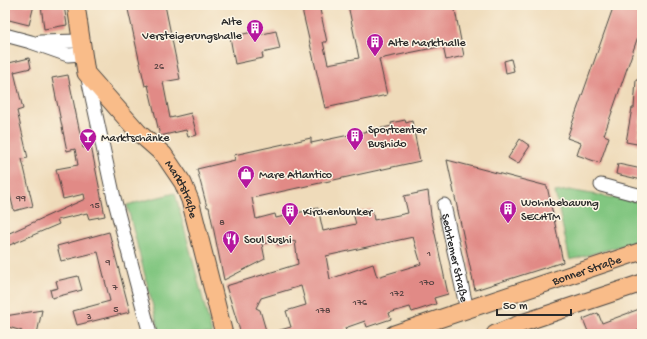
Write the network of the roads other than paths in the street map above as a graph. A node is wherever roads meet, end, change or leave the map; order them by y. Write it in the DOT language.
graph roads {
  1 [pos="76,5"];
  2 [pos="5,35"];
  3 [pos="81,48"];
  4 [pos="86,73"];
  5 [pos="601,185"];
  6 [pos="642,196"];
  7 [pos="444,205"];
  8 [pos="642,251"];
  9 [pos="642,283"];
  10 [pos="467,310"];
  11 [pos="150,334"];
  12 [pos="224,334"];
  13 [pos="394,334"];
  14 [pos="495,334"];
  1 -- 3 [label="main road, Marktstraße"];
  2 -- 3 [label="street"];
  3 -- 4 [label="main road, Marktstraße"];
  4 -- 11 [label="street, Marktstraße"];
  4 -- 12 [label="main road, Marktstraße"];
  5 -- 6 [label="street"];
  7 -- 10 [label="street, Sechtemer Straße"];
  8 -- 10 [label="main road, Bonner Straße"];
  9 -- 14 [label="main road"];
  10 -- 13 [label="main road, Bonner Straße"];
}
